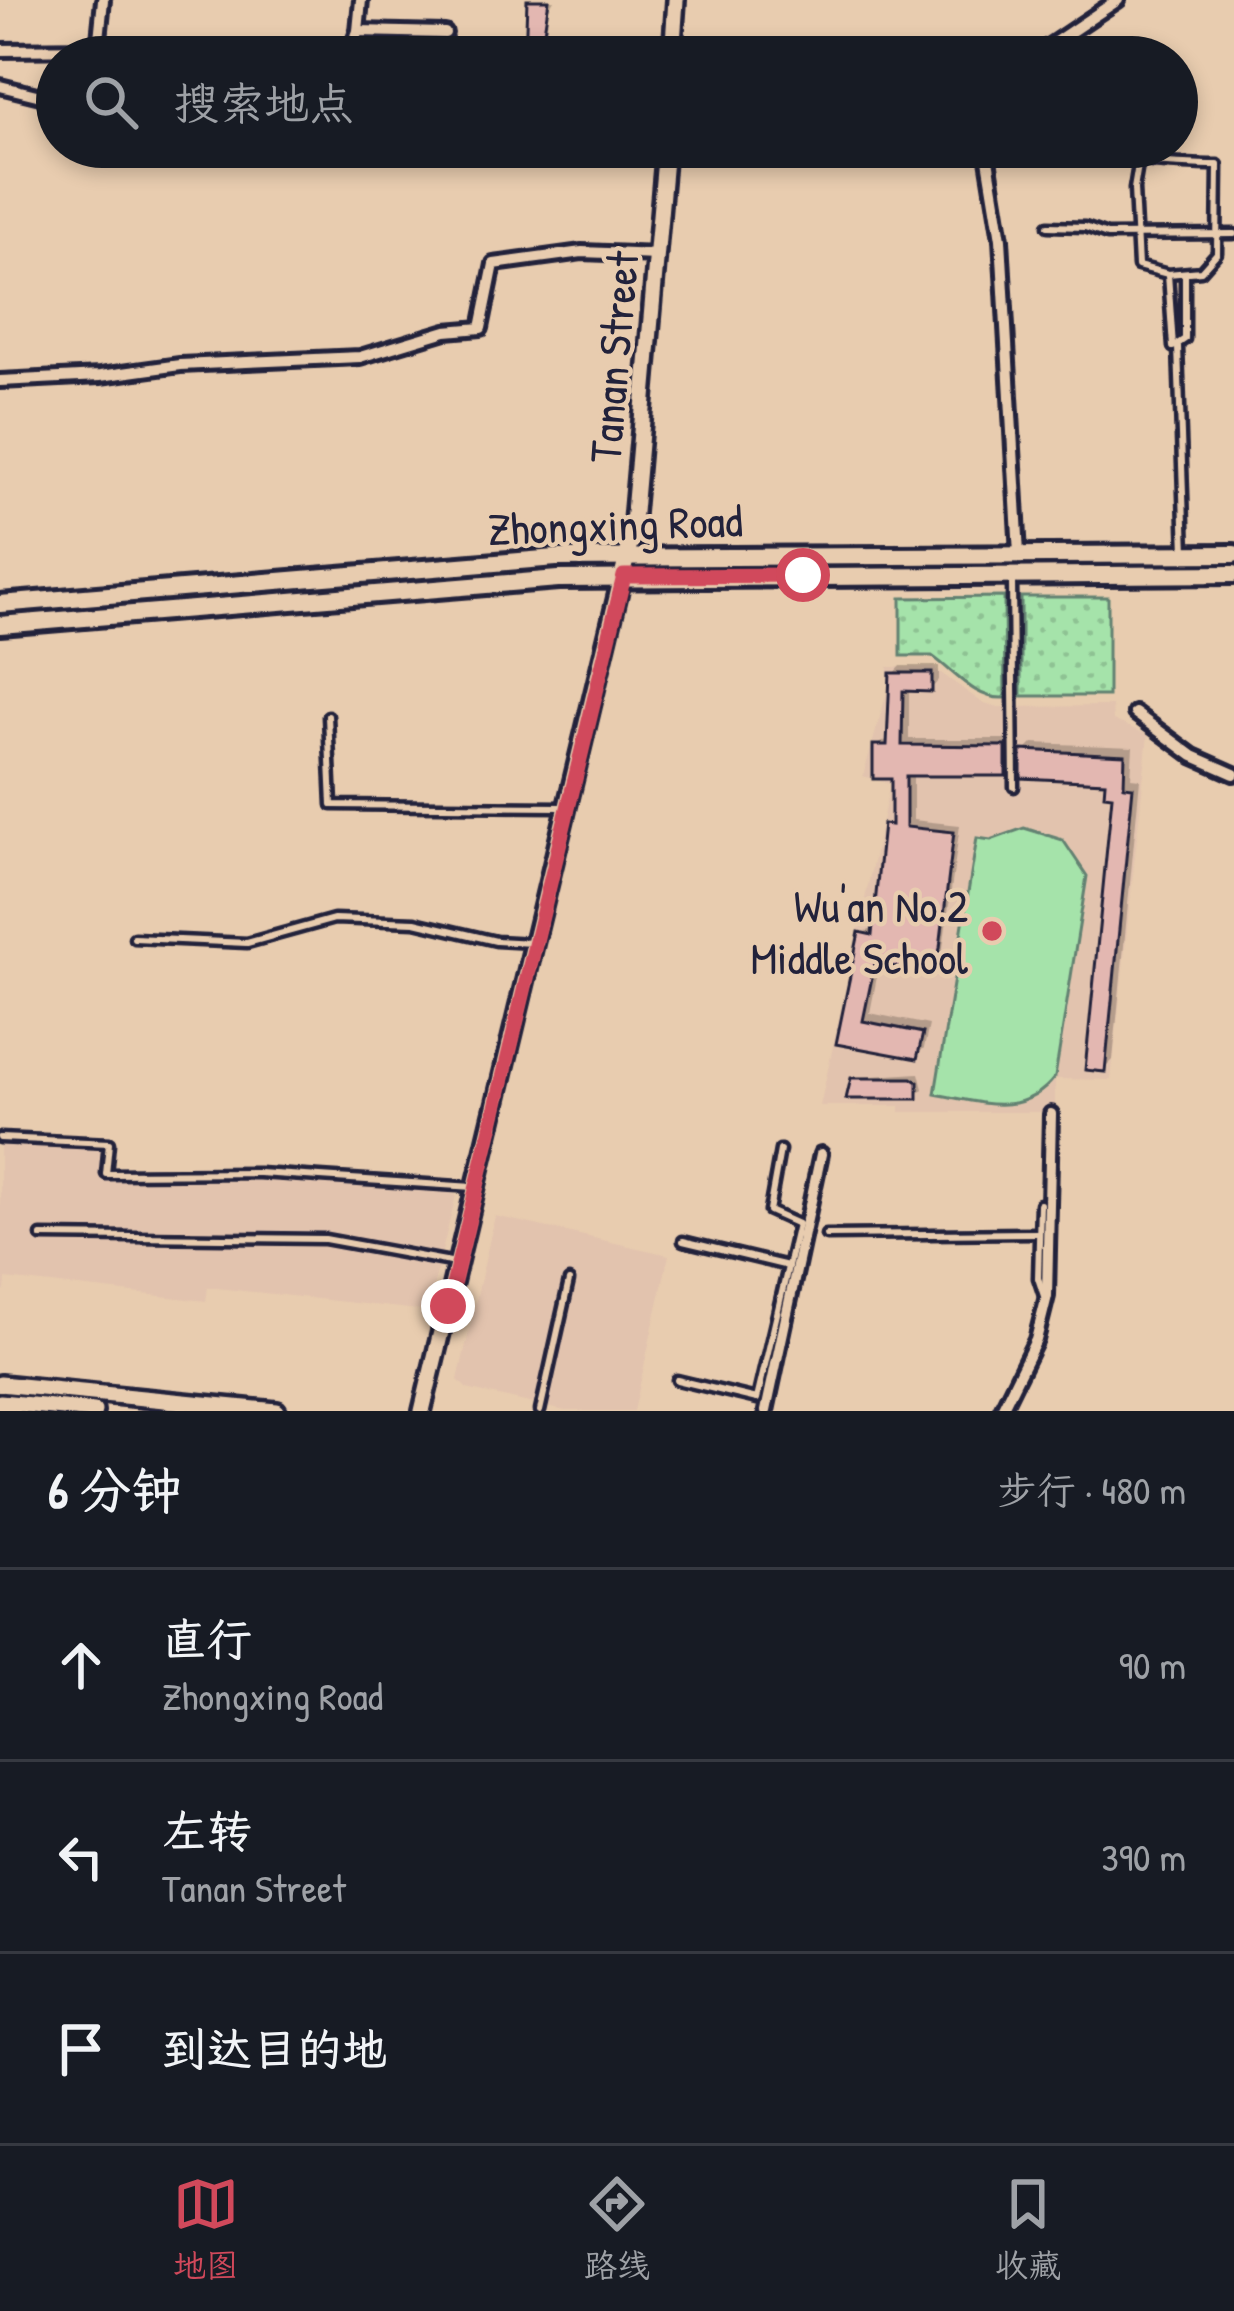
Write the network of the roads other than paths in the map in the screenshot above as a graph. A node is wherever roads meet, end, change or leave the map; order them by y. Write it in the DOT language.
graph roads {
  1 [pos="103,0"];
  2 [pos="361,0"];
  3 [pos="676,0"];
  4 [pos="1118,0"];
  5 [pos="358,31"];
  6 [pos="445,34"];
  7 [pos="99,36"];
  8 [pos="356,36"];
  9 [pos="673,36"];
  10 [pos="1064,36"];
  11 [pos="0,50"];
  12 [pos="36,50"];
  13 [pos="0,86"];
  14 [pos="36,95"];
  15 [pos="1198,165"];
  16 [pos="664,168"];
  17 [pos="989,168"];
  18 [pos="1139,168"];
  19 [pos="1048,226"];
  20 [pos="1135,234"];
  21 [pos="1218,234"];
  22 [pos="1234,234"];
  23 [pos="658,255"];
  24 [pos="1168,274"];
  25 [pos="1185,274"];
  26 [pos="1178,347"];
  27 [pos="0,381"];
  28 [pos="1019,554"];
  29 [pos="1185,554"];
  30 [pos="1234,554"];
  31 [pos="628,555"];
  32 [pos="1234,574"];
  33 [pos="1012,575"];
  34 [pos="624,576"];
  35 [pos="0,604"];
  36 [pos="0,625"];
  37 [pos="1136,713"];
  38 [pos="328,716"];
  39 [pos="1234,774"];
  40 [pos="1014,787"];
  41 [pos="568,807"];
  42 [pos="134,938"];
  43 [pos="535,944"];
  44 [pos="1051,1114"];
  45 [pos="0,1138"];
  46 [pos="780,1150"];
  47 [pos="821,1154"];
  48 [pos="476,1187"];
  49 [pos="1040,1204"];
  50 [pos="1039,1233"];
  51 [pos="826,1235"];
  52 [pos="41,1236"];
  53 [pos="683,1241"];
  54 [pos="458,1263"];
  55 [pos="788,1266"];
  56 [pos="569,1281"];
  57 [pos="1046,1303"];
  58 [pos="677,1380"];
  59 [pos="0,1384"];
  60 [pos="0,1402"];
  61 [pos="94,1411"];
  62 [pos="277,1411"];
  63 [pos="422,1411"];
  64 [pos="540,1411"];
  65 [pos="766,1411"];
  66 [pos="1001,1411"];
  1 -- 7 [label="street"];
  2 -- 5 [label="street"];
  3 -- 9 [label="street"];
  4 -- 10 [label="street"];
  5 -- 6 [label="street"];
  5 -- 8 [label="street"];
  11 -- 12 [label="street"];
  13 -- 14 [label="street"];
  15 -- 21 [label="lane"];
  16 -- 23 [label="street, Tanan Street"];
  17 -- 28 [label="street"];
  18 -- 20 [label="lane"];
  19 -- 20 [label="lane"];
  20 -- 21 [label="lane"];
  20 -- 24 [label="lane"];
  21 -- 22 [label="lane"];
  21 -- 25 [label="lane"];
  23 -- 27 [label="street"];
  23 -- 31 [label="street, Tanan Street"];
  24 -- 25 [label="lane"];
  24 -- 26 [label="lane"];
  25 -- 26 [label="lane"];
  26 -- 29 [label="lane"];
  28 -- 29 [label="main road, Zhongxing Road"];
  28 -- 31 [label="main road, Zhongxing Road"];
  29 -- 30 [label="main road, Zhongxing Road"];
  31 -- 34 [label="street, Tanan Street"];
  31 -- 35 [label="main road, Zhongxing Road"];
  32 -- 33 [label="main road, Zhongxing Road"];
  33 -- 34 [label="main road, Zhongxing Road"];
  33 -- 40 [label="lane"];
  34 -- 36 [label="main road, Zhongxing Road"];
  34 -- 41 [label="street, Tanan Street"];
  37 -- 39 [label="street"];
  38 -- 41 [label="lane"];
  41 -- 43 [label="street, Tanan Street"];
  42 -- 43 [label="lane"];
  43 -- 48 [label="street, Tanan Street"];
  44 -- 57 [label="street"];
  45 -- 48 [label="lane"];
  46 -- 55 [label="lane"];
  47 -- 65 [label="street"];
  48 -- 54 [label="street, Tanan Street"];
  49 -- 50 [label="lane"];
  50 -- 51 [label="lane"];
  50 -- 57 [label="lane"];
  52 -- 54 [label="lane"];
  53 -- 55 [label="lane"];
  54 -- 63 [label="street, Tanan Street"];
  55 -- 58 [label="lane"];
  56 -- 64 [label="lane"];
  57 -- 66 [label="street"];
  59 -- 62 [label="street"];
  60 -- 61 [label="street"];
}
